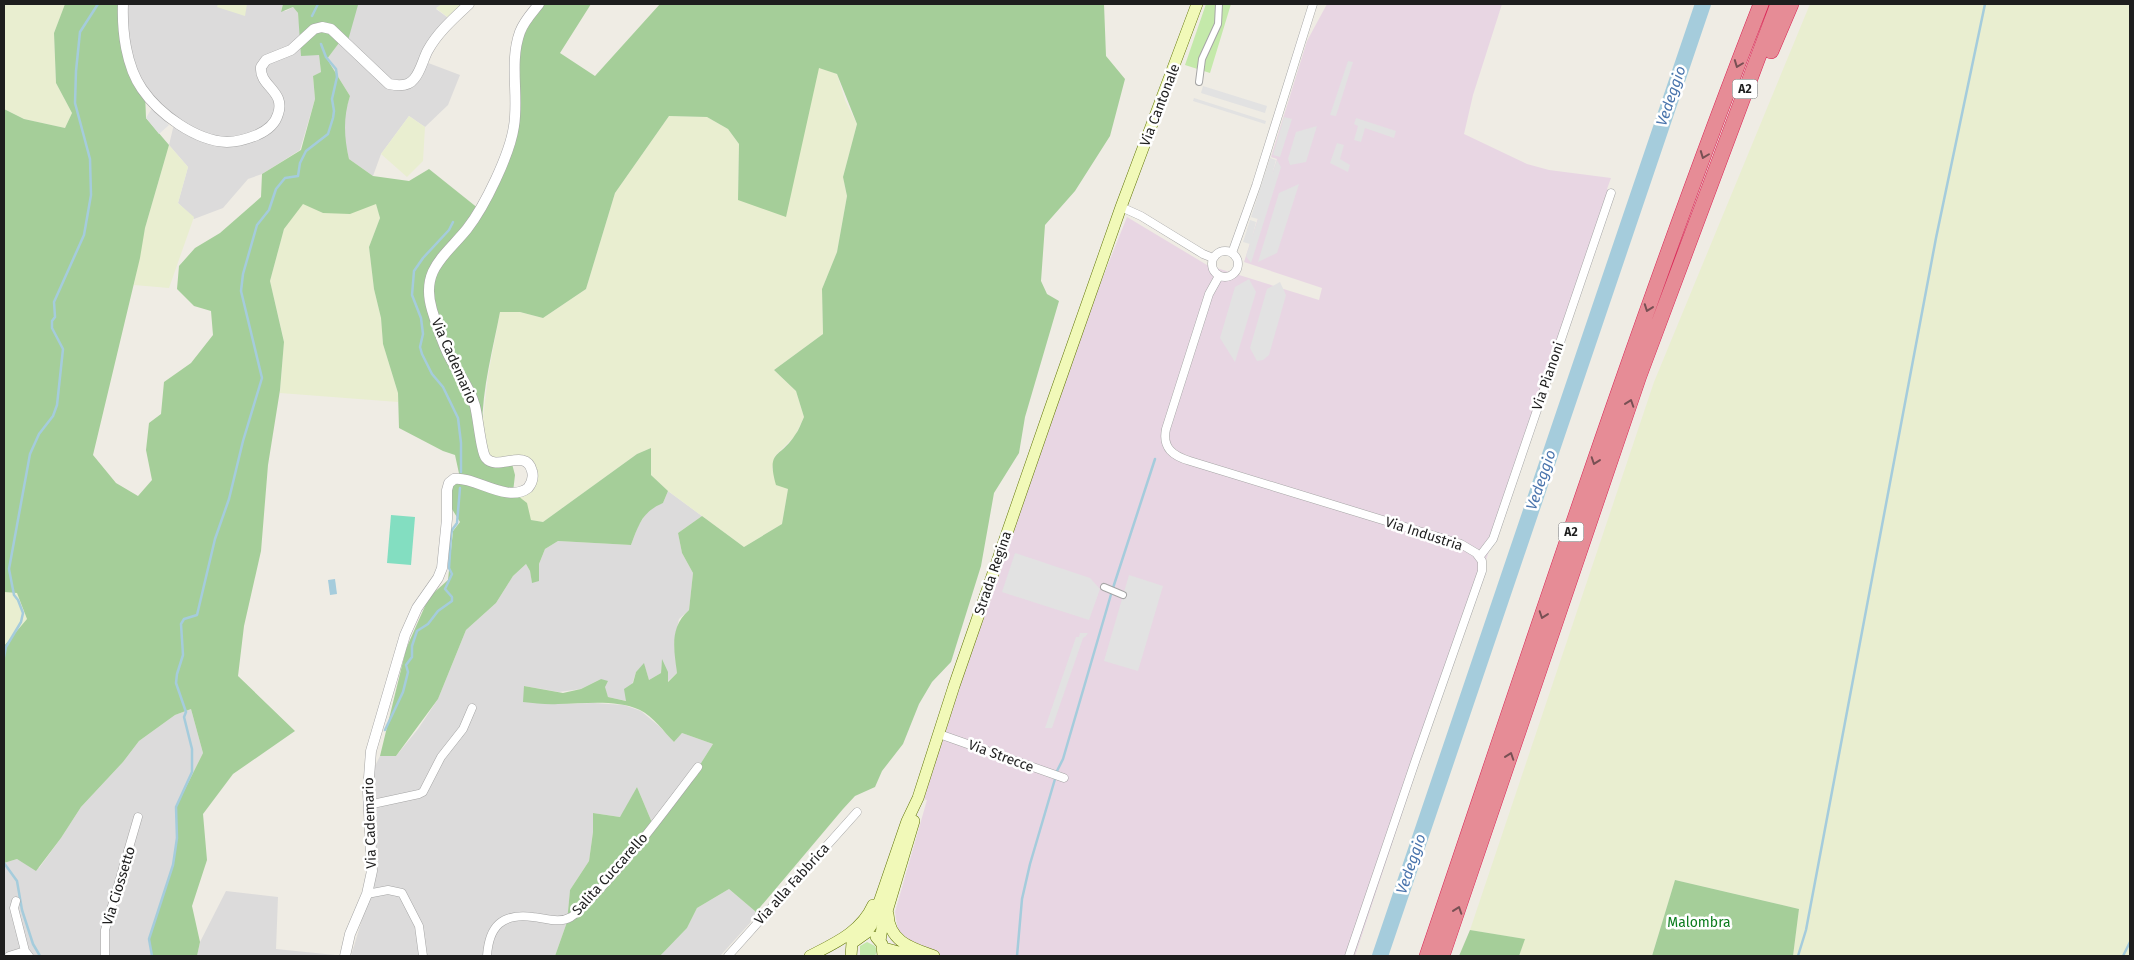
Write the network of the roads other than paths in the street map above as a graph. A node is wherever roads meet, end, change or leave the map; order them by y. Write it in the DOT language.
graph roads {
  1 [pos="124,4"];
  2 [pos="469,4"];
  3 [pos="539,4"];
  4 [pos="1197,4"];
  5 [pos="1220,4"];
  6 [pos="1312,4"];
  7 [pos="1761,4"];
  8 [pos="1778,4"];
  9 [pos="1791,4"];
  10 [pos="1199,82"];
  11 [pos="1713,175"];
  12 [pos="1611,193"];
  13 [pos="1122,207"];
  14 [pos="1232,253"];
  15 [pos="1213,258"];
  16 [pos="1219,276"];
  17 [pos="1480,556"];
  18 [pos="1105,588"];
  19 [pos="1121,594"];
  20 [pos="472,708"];
  21 [pos="939,734"];
  22 [pos="698,766"];
  23 [pos="1064,778"];
  24 [pos="918,798"];
  25 [pos="368,805"];
  26 [pos="856,812"];
  27 [pos="138,817"];
  28 [pos="895,856"];
  29 [pos="366,894"];
  30 [pos="16,901"];
  31 [pos="889,904"];
  32 [pos="858,938"];
  33 [pos="882,948"];
  34 [pos="27,954"];
  35 [pos="9,956"];
  36 [pos="105,956"];
  37 [pos="345,956"];
  38 [pos="423,956"];
  39 [pos="487,956"];
  40 [pos="728,956"];
  41 [pos="810,956"];
  42 [pos="823,956"];
  43 [pos="850,956"];
  44 [pos="913,956"];
  45 [pos="934,956"];
  46 [pos="1349,956"];
  47 [pos="1427,956"];
  48 [pos="1442,956"];
  1 -- 2 [label="street"];
  3 -- 25 [label="street, Via Cademario"];
  4 -- 13 [label="main road, Via Cantonale"];
  5 -- 10 [label="street"];
  6 -- 14 [label="street"];
  7 -- 47 [label="highway, A2, one-way"];
  8 -- 11 [label="highway, A2"];
  9 -- 11 [label="highway, A2"];
  48 -- 11 [label="highway, A2, one-way"];
  12 -- 17 [label="street, Via Pianoni"];
  13 -- 15 [label="street"];
  13 -- 21 [label="main road, Strada Regina"];
  14 -- 15 [label="street"];
  14 -- 16 [label="street"];
  15 -- 16 [label="street"];
  16 -- 17 [label="street, Via Industria"];
  17 -- 46 [label="street, Via Industria"];
  18 -- 19 [label="street"];
  20 -- 25 [label="street"];
  21 -- 23 [label="street, Via Strecce"];
  21 -- 24 [label="main road, Strada Regina"];
  22 -- 39 [label="street, Salita Cuccarello"];
  24 -- 28 [label="main road, Strada Regina"];
  24 -- 31 [label="main road"];
  25 -- 29 [label="street, Via Cademario"];
  26 -- 40 [label="street, Via alla Fabbrica"];
  27 -- 36 [label="street, Via Ciossetto"];
  28 -- 32 [label="main road, Strada Regina"];
  28 -- 41 [label="main road"];
  29 -- 37 [label="street, Via Cademario"];
  29 -- 38 [label="street"];
  30 -- 34 [label="street"];
  31 -- 33 [label="main road"];
  31 -- 45 [label="main road"];
  32 -- 33 [label="main road"];
  32 -- 42 [label="main road, Strada Regina"];
  32 -- 43 [label="main road"];
  33 -- 44 [label="main road"];
  34 -- 35 [label="street"];
}
